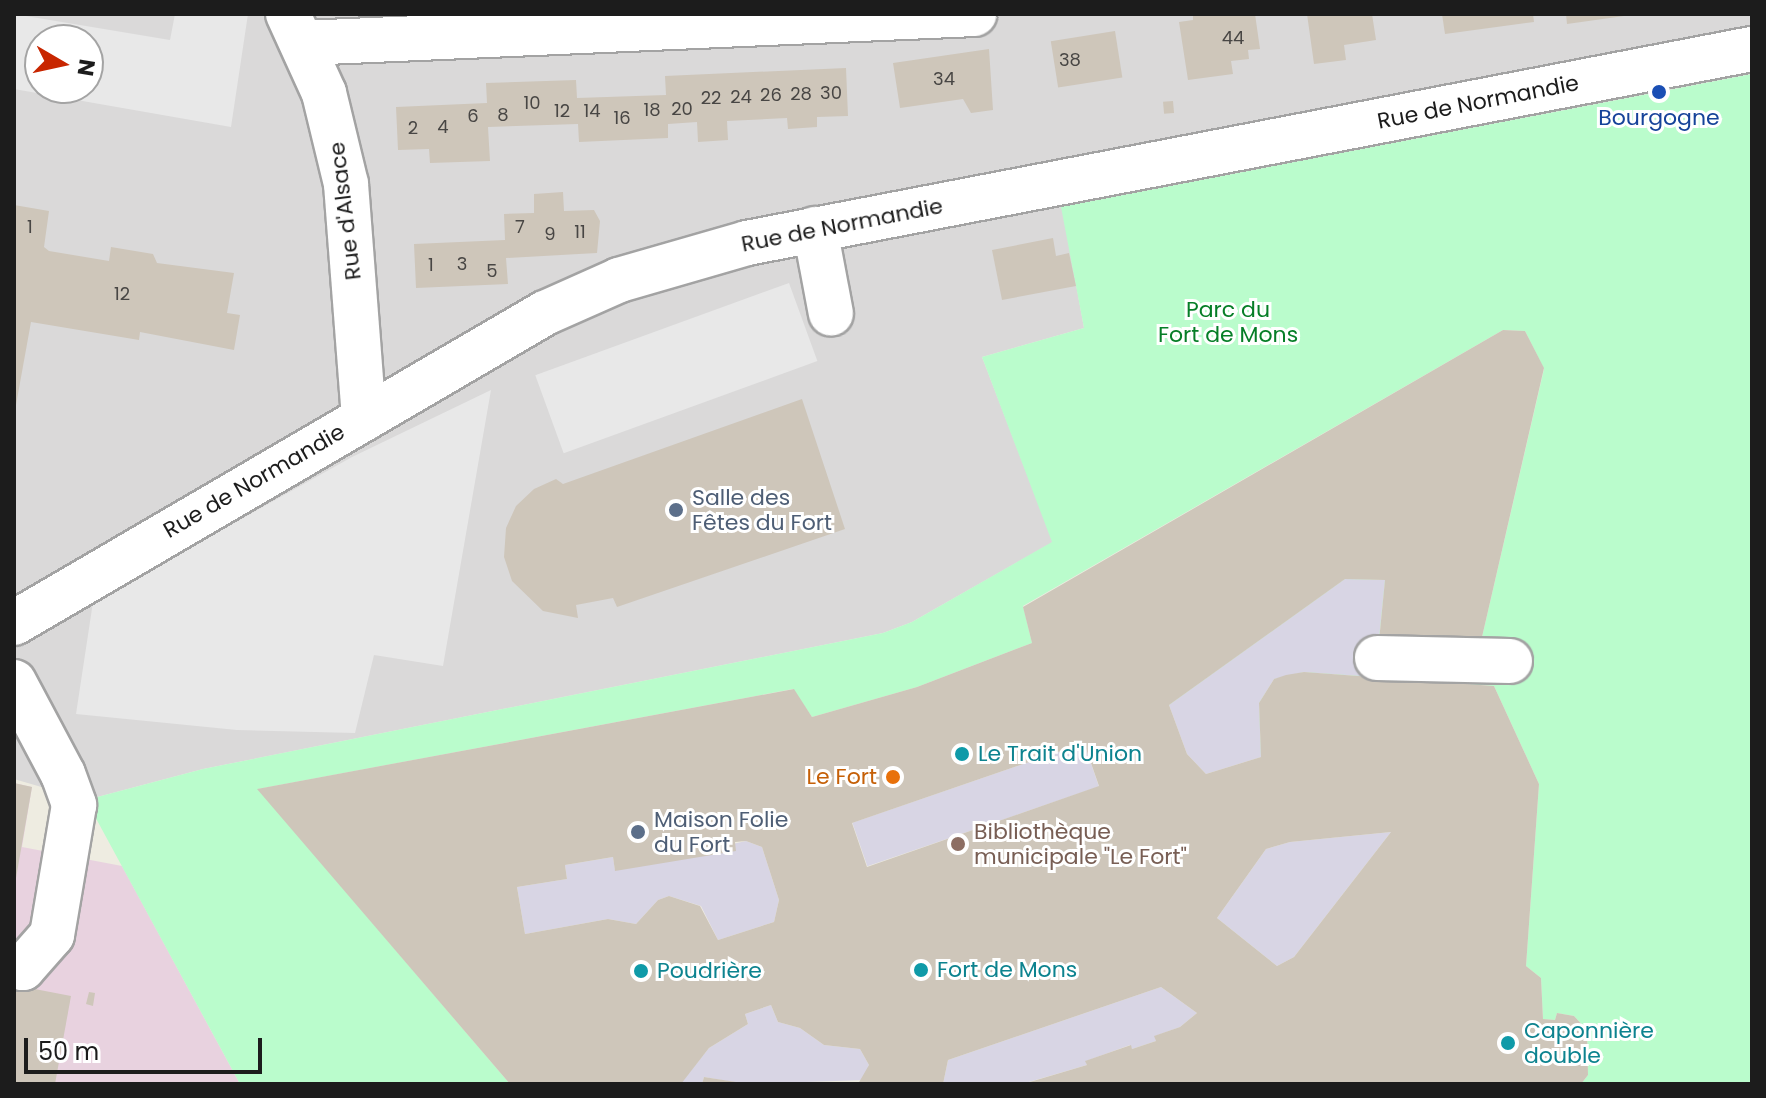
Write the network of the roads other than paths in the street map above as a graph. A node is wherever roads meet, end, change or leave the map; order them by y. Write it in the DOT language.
graph roads {
  1 [pos="961,14"];
  2 [pos="974,14"];
  3 [pos="295,28"];
  4 [pos="1747,38"];
  5 [pos="815,229"];
  6 [pos="831,314"];
  7 [pos="364,418"];
  8 [pos="14,623"];
  9 [pos="1377,658"];
  10 [pos="1510,661"];
  11 [pos="14,682"];
  12 [pos="14,966"];
  1 -- 2 [label="street"];
  1 -- 3 [label="street"];
  3 -- 7 [label="street, Rue d'Alsace"];
  4 -- 5 [label="street, Rue de Normandie"];
  5 -- 6 [label="street"];
  5 -- 7 [label="street, Rue de Normandie"];
  7 -- 8 [label="street, Rue de Normandie"];
  9 -- 10 [label="street"];
  11 -- 12 [label="street"];
}
